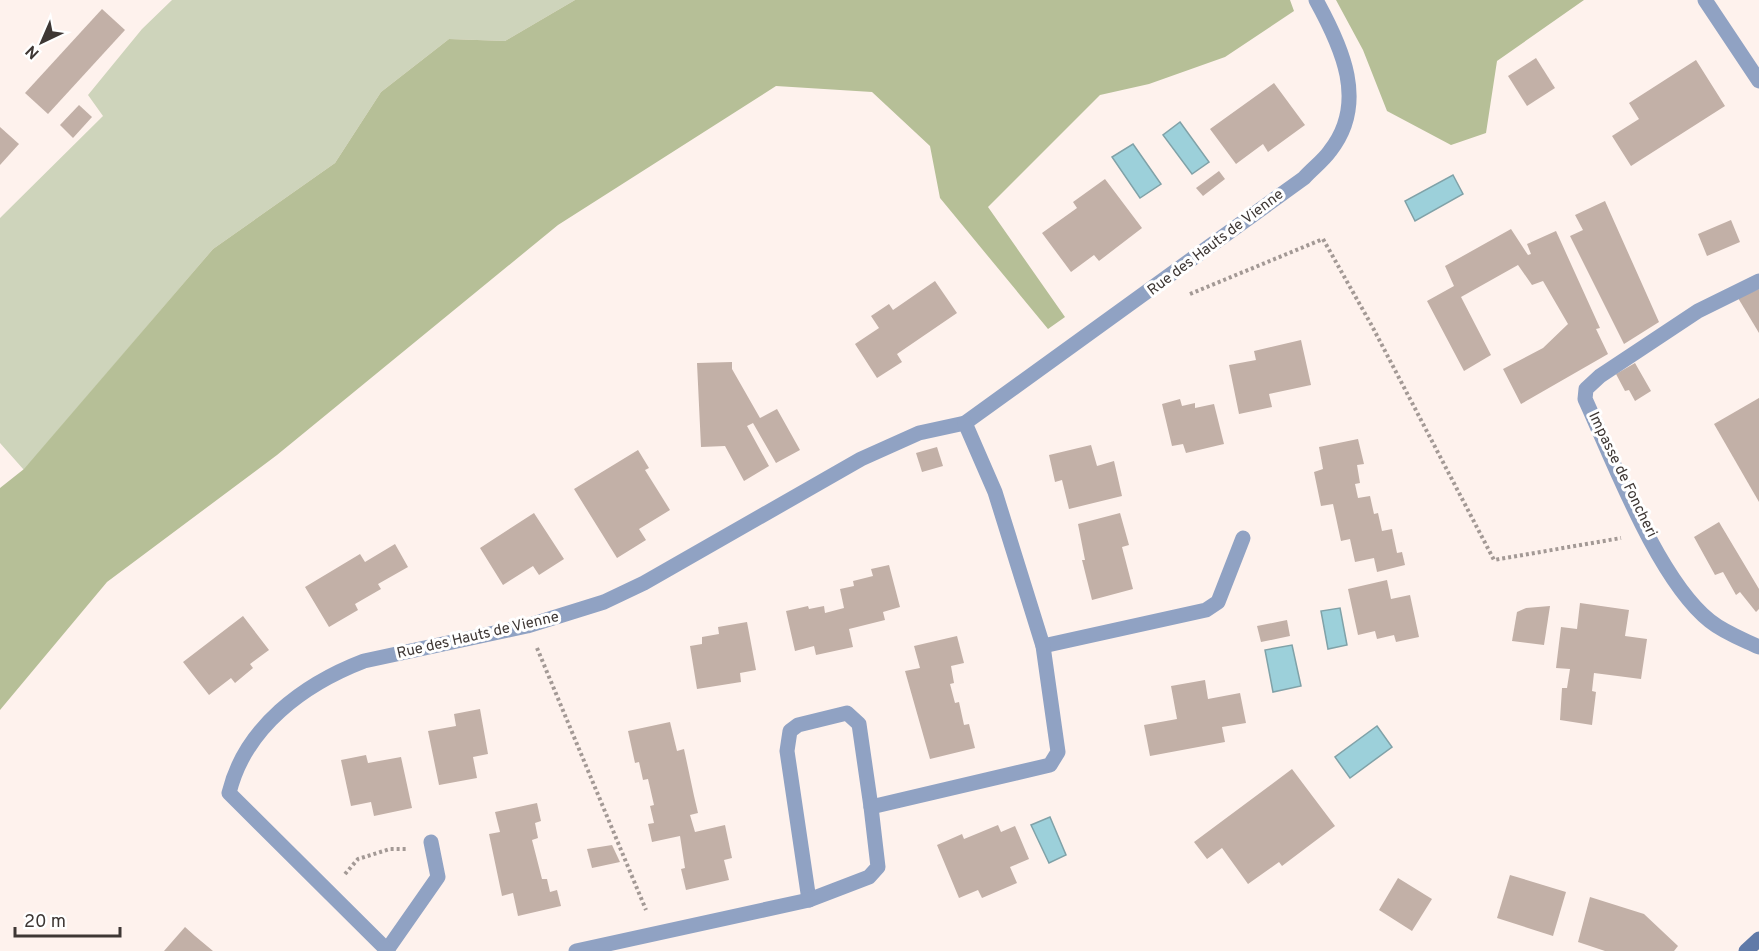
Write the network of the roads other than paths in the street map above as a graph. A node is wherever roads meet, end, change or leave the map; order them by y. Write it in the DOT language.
graph roads {
  1 [pos="1316,0"];
  2 [pos="1705,0"];
  3 [pos="1759,81"];
  4 [pos="1759,281"];
  5 [pos="965,423"];
  6 [pos="1243,538"];
  7 [pos="1043,646"];
  8 [pos="1759,647"];
  9 [pos="872,807"];
  10 [pos="432,846"];
  11 [pos="809,900"];
  12 [pos="1759,939"];
  13 [pos="388,950"];
  14 [pos="576,951"];
  15 [pos="1746,951"];
  1 -- 5 [label="street, Rue des Hauts de Vienne"];
  2 -- 3 [label="street"];
  4 -- 8 [label="street, Impasse de Foncheri"];
  5 -- 7 [label="street"];
  5 -- 13 [label="street, Rue des Hauts de Vienne"];
  6 -- 7 [label="street"];
  7 -- 9 [label="street"];
  9 -- 11 [label="street"];
  9 -- 11 [label="street"];
  10 -- 13 [label="street, Rue des Hauts de Vienne"];
  11 -- 14 [label="street"];
  12 -- 15 [label="main road"];
}
